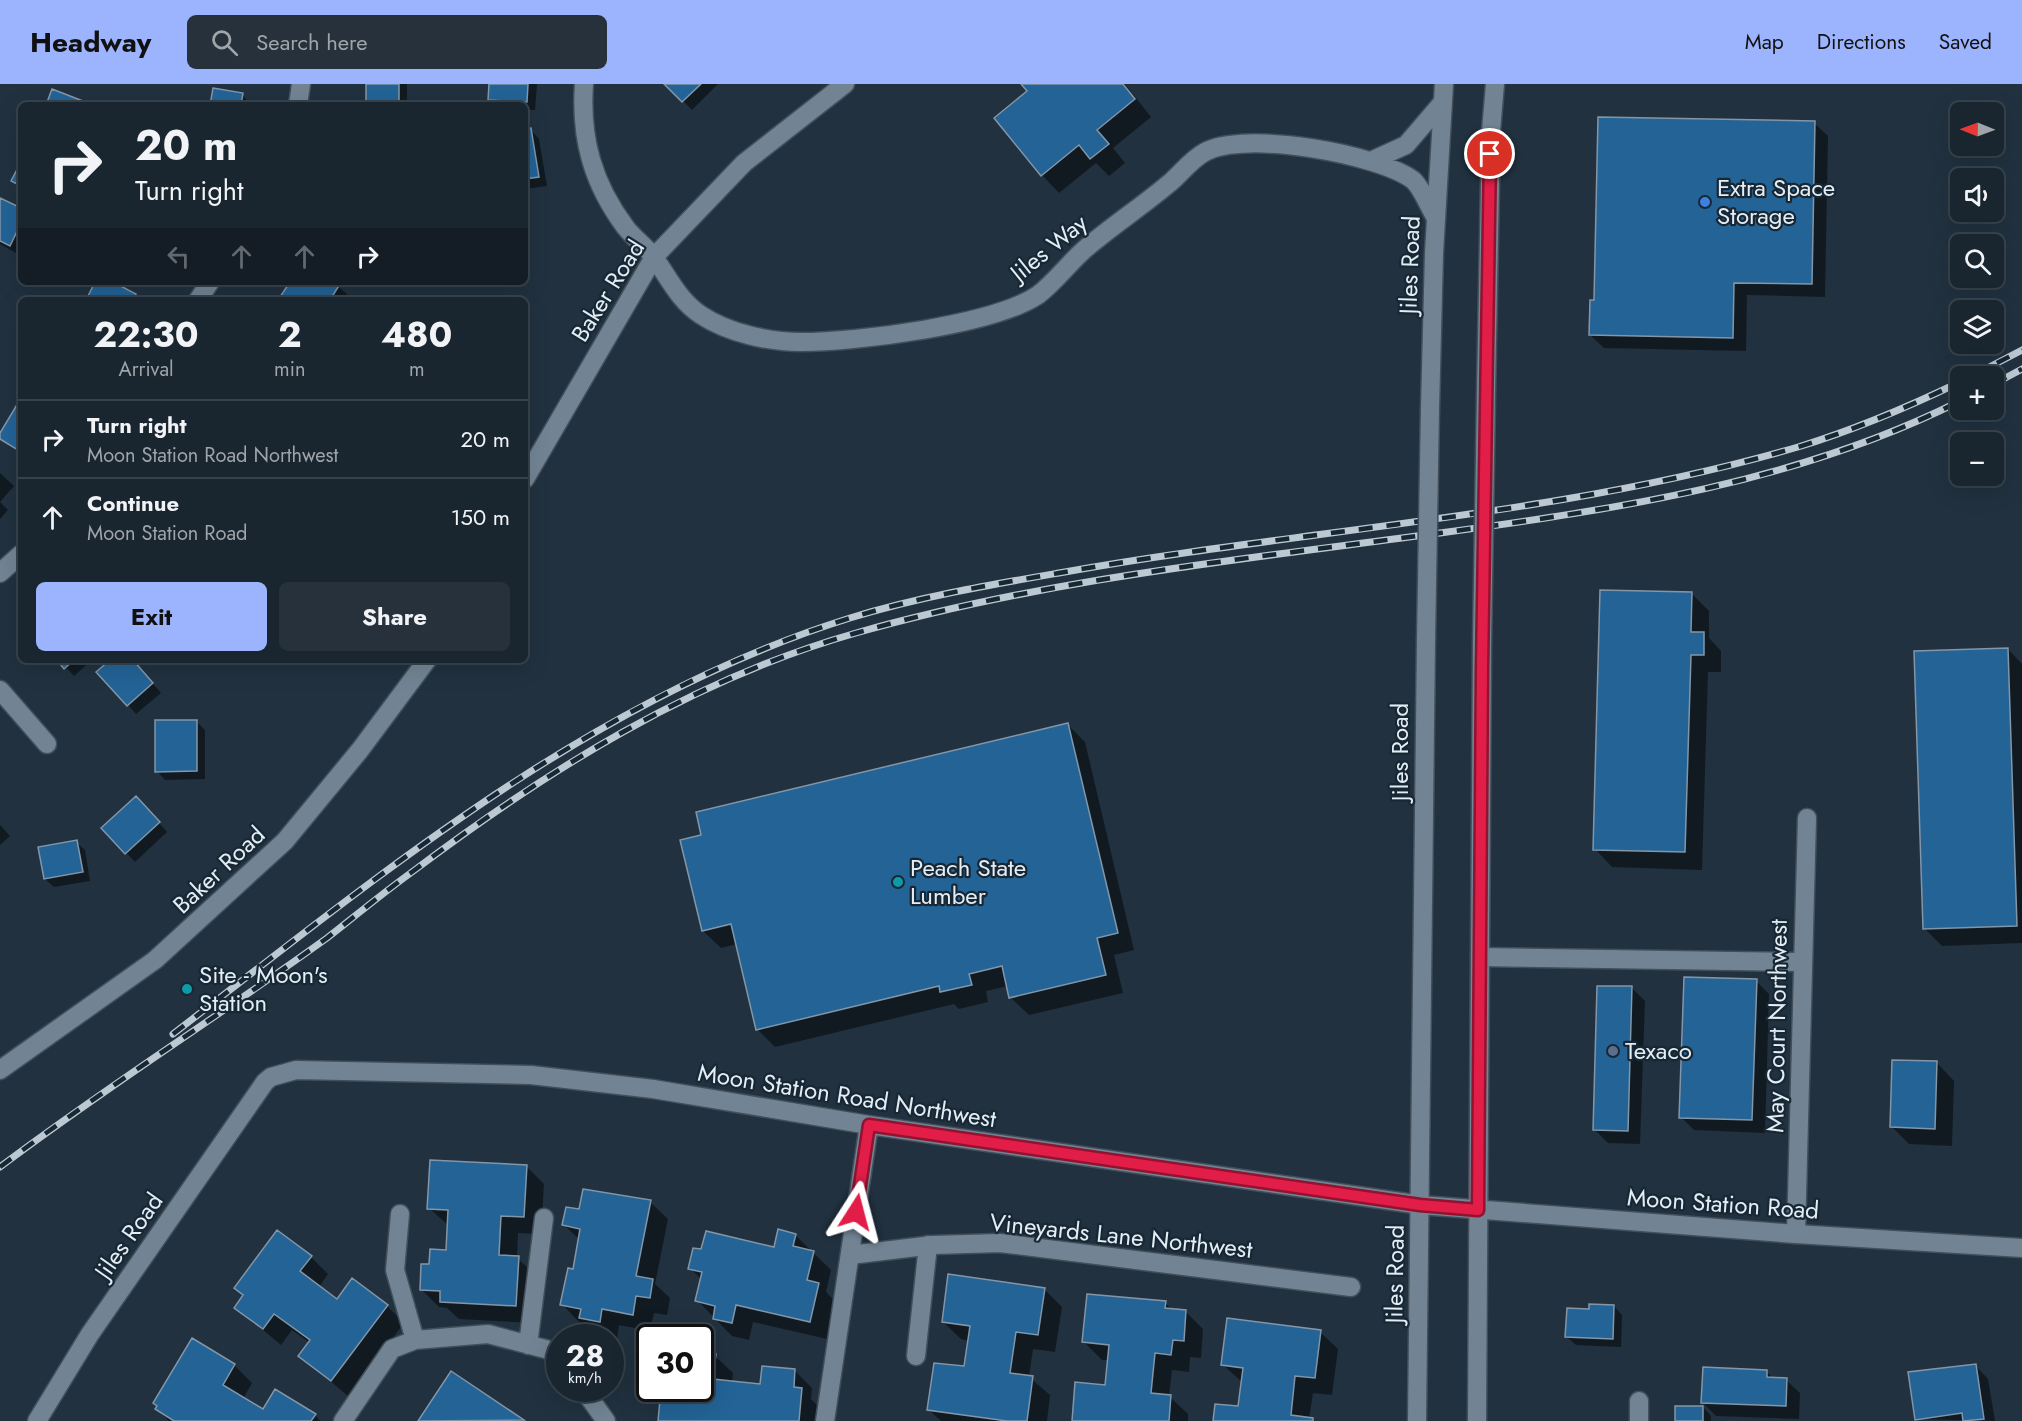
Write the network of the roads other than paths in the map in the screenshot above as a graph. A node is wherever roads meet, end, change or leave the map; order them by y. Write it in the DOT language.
graph roads {
  1 [pos="301,84"];
  2 [pos="584,84"];
  3 [pos="846,84"];
  4 [pos="1444,84"];
  5 [pos="1495,84"];
  6 [pos="298,102"];
  7 [pos="1442,103"];
  8 [pos="1373,160"];
  9 [pos="1436,218"];
  10 [pos="654,257"];
  11 [pos="528,474"];
  12 [pos="18,557"];
  13 [pos="0,573"];
  14 [pos="425,663"];
  15 [pos="0,690"];
  16 [pos="47,744"];
  17 [pos="1807,818"];
  18 [pos="1480,957"];
  19 [pos="1802,962"];
  20 [pos="0,1070"];
  21 [pos="265,1082"];
  22 [pos="869,1125"];
  23 [pos="1420,1205"];
  24 [pos="1478,1210"];
  25 [pos="400,1214"];
  26 [pos="544,1218"];
  27 [pos="1796,1234"];
  28 [pos="928,1245"];
  29 [pos="2022,1248"];
  30 [pos="850,1255"];
  31 [pos="1351,1287"];
  32 [pos="415,1341"];
  33 [pos="528,1345"];
  34 [pos="546,1349"];
  35 [pos="916,1356"];
  36 [pos="1639,1401"];
  37 [pos="592,1402"];
  38 [pos="37,1421"];
  39 [pos="343,1421"];
  40 [pos="606,1421"];
  41 [pos="825,1421"];
  42 [pos="1417,1421"];
  43 [pos="1477,1421"];
  44 [pos="1639,1421"];
  1 -- 6 [label="street"];
  2 -- 10 [label="street, Jiles Way"];
  3 -- 10 [label="street, Baker Road"];
  4 -- 7 [label="street, Jiles Road"];
  5 -- 18 [label="street, bridge"];
  7 -- 8 [label="street"];
  7 -- 9 [label="street, Jiles Road"];
  8 -- 9 [label="street, Jiles Way"];
  8 -- 10 [label="street, Jiles Way"];
  9 -- 23 [label="street, Jiles Road, bridge"];
  10 -- 11 [label="street, Baker Road"];
  12 -- 13 [label="street"];
  14 -- 20 [label="street, Baker Road"];
  15 -- 16 [label="street"];
  17 -- 19 [label="street, May Court Northwest"];
  18 -- 19 [label="street"];
  18 -- 24 [label="street"];
  19 -- 27 [label="street, May Court Northwest"];
  21 -- 22 [label="street, Moon Station Road Northwest"];
  21 -- 38 [label="street, Jiles Road"];
  22 -- 23 [label="street, Moon Station Road Northwest"];
  22 -- 30 [label="street"];
  23 -- 24 [label="street, Moon Station Road"];
  23 -- 42 [label="street, Jiles Road"];
  24 -- 27 [label="street, Moon Station Road"];
  24 -- 43 [label="street"];
  25 -- 32 [label="street"];
  26 -- 33 [label="street"];
  27 -- 29 [label="street, Moon Station Road"];
  28 -- 30 [label="street, Vineyards Lane Northwest"];
  28 -- 31 [label="street, Vineyards Lane Northwest"];
  28 -- 35 [label="street"];
  30 -- 41 [label="street"];
  32 -- 33 [label="street"];
  32 -- 39 [label="street"];
  33 -- 34 [label="street"];
  36 -- 44 [label="street"];
  37 -- 40 [label="street"];
}
